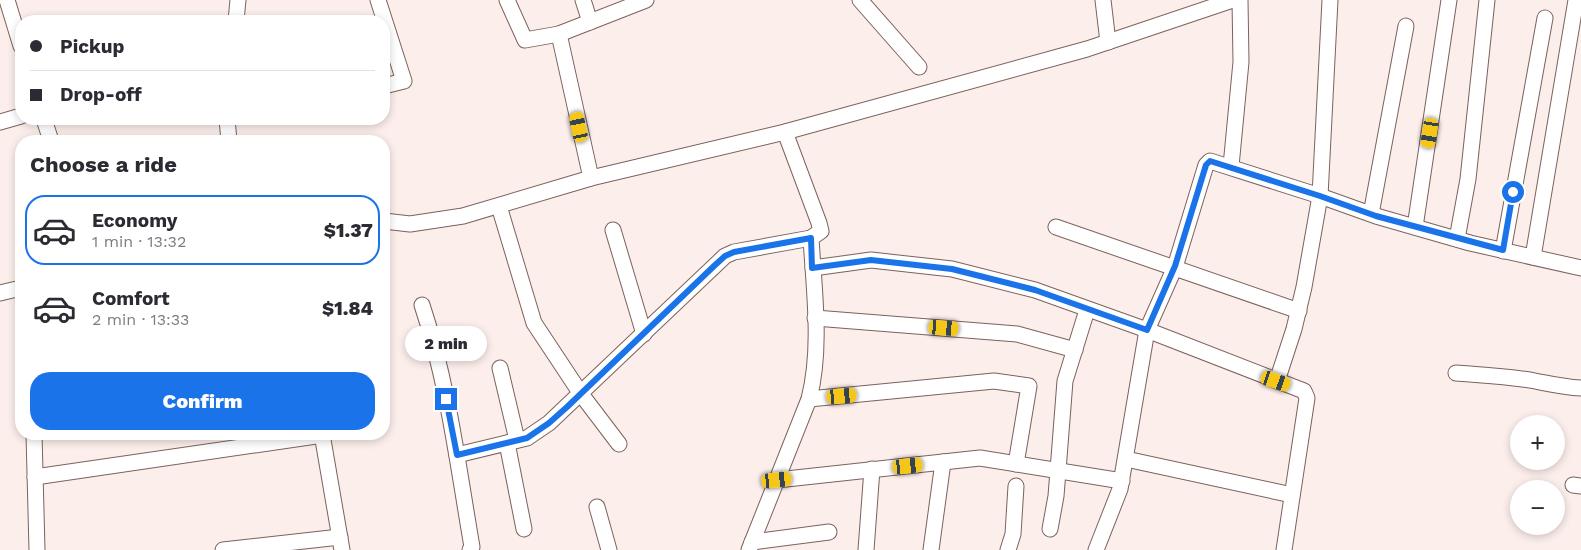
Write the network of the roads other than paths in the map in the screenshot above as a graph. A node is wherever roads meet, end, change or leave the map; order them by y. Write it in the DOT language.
graph roads {
  1 [pos="7,0"];
  2 [pos="238,0"];
  3 [pos="378,0"];
  4 [pos="506,0"];
  5 [pos="583,0"];
  6 [pos="646,0"];
  7 [pos="860,0"];
  8 [pos="1103,0"];
  9 [pos="1233,0"];
  10 [pos="1240,0"];
  11 [pos="1330,0"];
  12 [pos="1449,0"];
  13 [pos="1487,0"];
  14 [pos="1576,0"];
  15 [pos="1215,3"];
  16 [pos="237,15"];
  17 [pos="383,15"];
  18 [pos="1545,18"];
  19 [pos="590,22"];
  20 [pos="15,26"];
  21 [pos="1406,26"];
  22 [pos="559,34"];
  23 [pos="390,37"];
  24 [pos="1108,42"];
  25 [pos="919,67"];
  26 [pos="390,84"];
  27 [pos="15,118"];
  28 [pos="0,122"];
  29 [pos="785,132"];
  30 [pos="1231,166"];
  31 [pos="591,178"];
  32 [pos="1320,196"];
  33 [pos="498,206"];
  34 [pos="1371,214"];
  35 [pos="390,222"];
  36 [pos="1056,227"];
  37 [pos="1415,227"];
  38 [pos="614,230"];
  39 [pos="811,238"];
  40 [pos="1457,240"];
  41 [pos="1503,250"];
  42 [pos="1532,257"];
  43 [pos="1175,266"];
  44 [pos="812,268"];
  45 [pos="1581,268"];
  46 [pos="15,289"];
  47 [pos="0,293"];
  48 [pos="422,306"];
  49 [pos="1087,310"];
  50 [pos="1298,311"];
  51 [pos="815,318"];
  52 [pos="1147,330"];
  53 [pos="644,334"];
  54 [pos="1074,350"];
  55 [pos="500,368"];
  56 [pos="1456,373"];
  57 [pos="1276,381"];
  58 [pos="1581,388"];
  59 [pos="581,394"];
  60 [pos="809,399"];
  61 [pos="34,440"];
  62 [pos="288,440"];
  63 [pos="323,440"];
  64 [pos="512,441"];
  65 [pos="619,444"];
  66 [pos="457,455"];
  67 [pos="1126,458"];
  68 [pos="943,462"];
  69 [pos="1016,464"];
  70 [pos="872,470"];
  71 [pos="1058,470"];
  72 [pos="35,477"];
  73 [pos="777,480"];
  74 [pos="1122,481"];
  75 [pos="1016,486"];
  76 [pos="1292,495"];
  77 [pos="597,507"];
  78 [pos="524,529"];
  79 [pos="1050,529"];
  80 [pos="829,532"];
  81 [pos="341,544"];
  82 [pos="751,546"];
  83 [pos="37,550"];
  84 [pos="223,550"];
  85 [pos="470,550"];
  86 [pos="609,550"];
  87 [pos="866,550"];
  88 [pos="931,550"];
  89 [pos="1008,550"];
  90 [pos="1096,550"];
  91 [pos="1284,550"];
  1 -- 20 [label="street"];
  2 -- 16 [label="street"];
  3 -- 17 [label="street"];
  4 -- 22 [label="street"];
  5 -- 19 [label="street"];
  6 -- 19 [label="street"];
  7 -- 25 [label="street"];
  8 -- 24 [label="street"];
  9 -- 15 [label="street"];
  10 -- 30 [label="street"];
  11 -- 32 [label="street"];
  12 -- 37 [label="street"];
  13 -- 40 [label="street"];
  14 -- 42 [label="street"];
  15 -- 24 [label="street"];
  18 -- 41 [label="street"];
  19 -- 22 [label="street"];
  21 -- 34 [label="street"];
  22 -- 31 [label="street"];
  23 -- 26 [label="street"];
  24 -- 29 [label="street"];
  27 -- 28 [label="street"];
  29 -- 31 [label="street"];
  29 -- 39 [label="street"];
  30 -- 32 [label="street"];
  30 -- 43 [label="street"];
  31 -- 33 [label="street"];
  32 -- 34 [label="street"];
  32 -- 50 [label="street"];
  33 -- 35 [label="street"];
  33 -- 59 [label="street"];
  34 -- 37 [label="street"];
  36 -- 43 [label="street"];
  37 -- 40 [label="street"];
  38 -- 53 [label="street"];
  39 -- 44 [label="street"];
  39 -- 53 [label="street"];
  40 -- 41 [label="street"];
  41 -- 42 [label="street"];
  42 -- 45 [label="street"];
  43 -- 50 [label="street"];
  43 -- 52 [label="street"];
  44 -- 49 [label="street"];
  44 -- 51 [label="street"];
  46 -- 47 [label="street"];
  48 -- 66 [label="street"];
  49 -- 52 [label="street"];
  49 -- 54 [label="street"];
  50 -- 57 [label="street"];
  51 -- 54 [label="street"];
  51 -- 60 [label="street"];
  52 -- 57 [label="street"];
  52 -- 67 [label="street"];
  53 -- 59 [label="street"];
  54 -- 71 [label="street"];
  55 -- 64 [label="street"];
  56 -- 58 [label="street"];
  57 -- 76 [label="street"];
  59 -- 64 [label="street"];
  59 -- 65 [label="street"];
  60 -- 69 [label="street"];
  60 -- 73 [label="street"];
  61 -- 72 [label="street"];
  62 -- 72 [label="street"];
  63 -- 81 [label="street"];
  64 -- 66 [label="street"];
  64 -- 78 [label="street"];
  66 -- 85 [label="street"];
  67 -- 74 [label="street"];
  67 -- 76 [label="street"];
  68 -- 69 [label="street"];
  68 -- 70 [label="street"];
  68 -- 88 [label="street"];
  69 -- 71 [label="street"];
  70 -- 73 [label="street"];
  70 -- 87 [label="street"];
  71 -- 74 [label="street"];
  71 -- 79 [label="street"];
  72 -- 83 [label="street"];
  73 -- 82 [label="street"];
  74 -- 90 [label="street"];
  75 -- 89 [label="street"];
  76 -- 91 [label="street"];
  77 -- 86 [label="street"];
  80 -- 82 [label="street"];
  81 -- 84 [label="street"];
}
